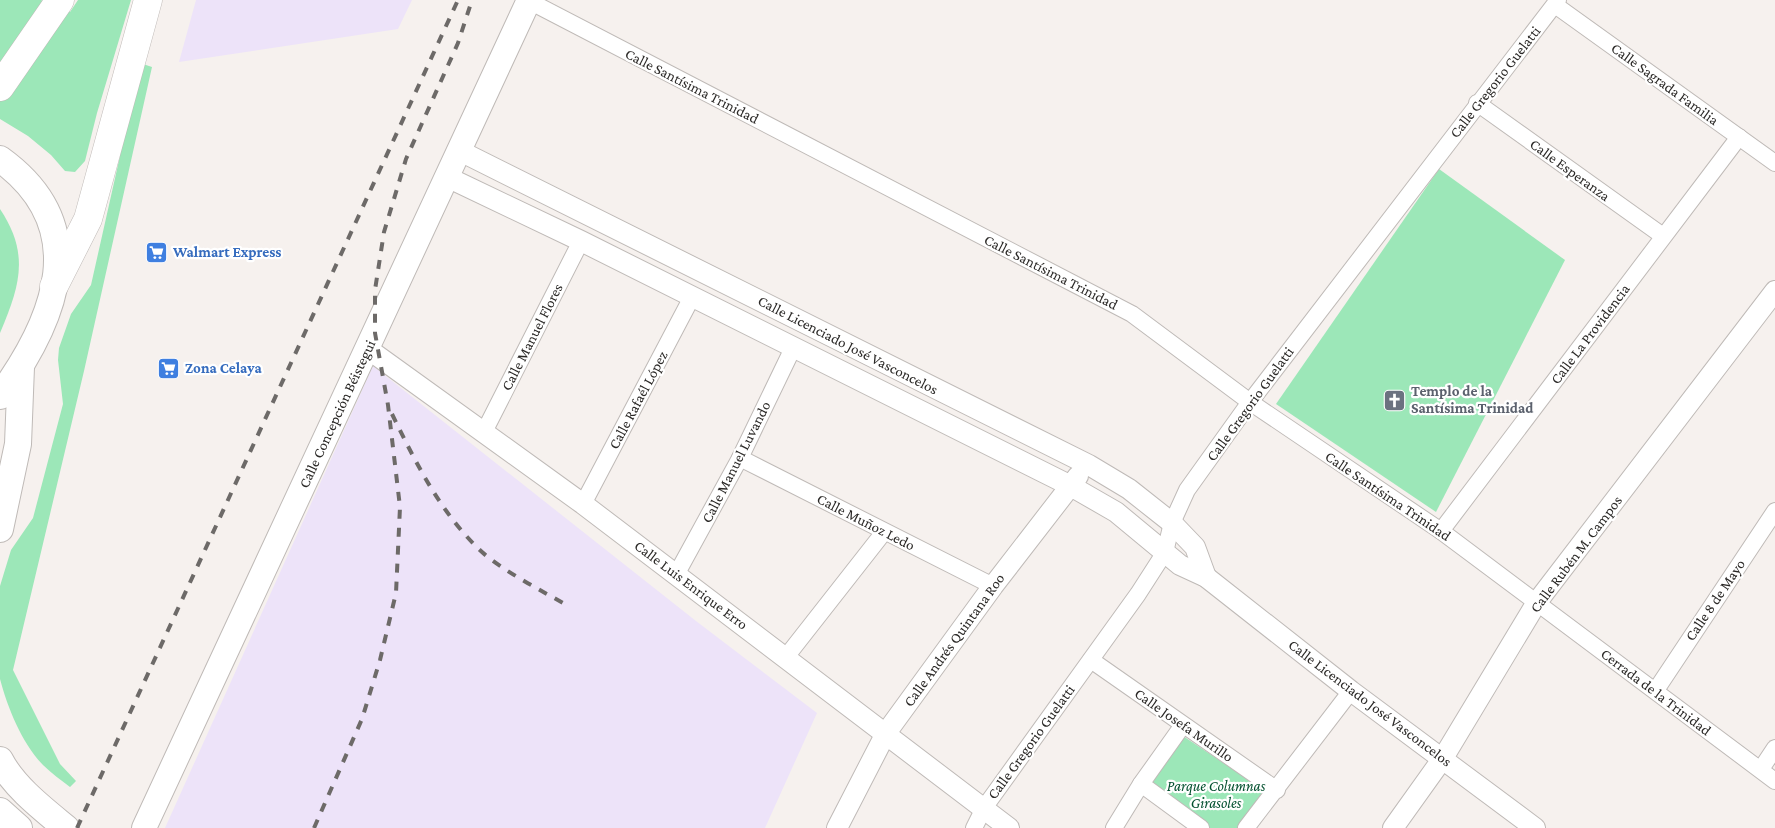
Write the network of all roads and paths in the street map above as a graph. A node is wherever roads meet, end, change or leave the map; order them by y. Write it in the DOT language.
graph roads {
  1 [pos="60,0"];
  2 [pos="148,0"];
  3 [pos="529,1"];
  4 [pos="1556,2"];
  5 [pos="0,87"];
  6 [pos="1477,103"];
  7 [pos="1739,137"];
  8 [pos="458,150"];
  9 [pos="0,159"];
  10 [pos="1775,163"];
  11 [pos="446,177"];
  12 [pos="1664,236"];
  13 [pos="581,241"];
  14 [pos="54,286"];
  15 [pos="1775,291"];
  16 [pos="692,297"];
  17 [pos="794,348"];
  18 [pos="368,349"];
  19 [pos="21,367"];
  20 [pos="0,396"];
  21 [pos="1250,402"];
  22 [pos="484,432"];
  23 [pos="740,458"];
  24 [pos="1088,465"];
  25 [pos="1069,485"];
  26 [pos="583,504"];
  27 [pos="1775,511"];
  28 [pos="1172,523"];
  29 [pos="0,529"];
  30 [pos="1441,531"];
  31 [pos="884,532"];
  32 [pos="1165,552"];
  33 [pos="676,575"];
  34 [pos="1206,577"];
  35 [pos="993,586"];
  36 [pos="1538,602"];
  37 [pos="786,656"];
  38 [pos="1091,660"];
  39 [pos="1656,690"];
  40 [pos="1351,691"];
  41 [pos="1183,725"];
  42 [pos="886,733"];
  43 [pos="1775,748"];
  44 [pos="1443,758"];
  45 [pos="0,760"];
  46 [pos="1761,769"];
  47 [pos="1775,781"];
  48 [pos="1141,784"];
  49 [pos="1276,790"];
  50 [pos="984,808"];
  51 [pos="0,811"];
  52 [pos="19,828"];
  53 [pos="66,828"];
  54 [pos="144,828"];
  55 [pos="837,828"];
  56 [pos="974,828"];
  57 [pos="1009,828"];
  58 [pos="1114,828"];
  59 [pos="1201,828"];
  60 [pos="1246,828"];
  61 [pos="1393,828"];
  62 [pos="1536,828"];
  1 -- 5 [label="highway"];
  2 -- 14 [label="highway"];
  3 -- 8 [label="main road, Calle Concepción Béistegui"];
  3 -- 21 [label="street, Calle Santísima Trinidad"];
  4 -- 6 [label="street, Calle Gregorio Guelatti"];
  4 -- 7 [label="street, Calle Sagrada Familia"];
  6 -- 12 [label="street, Calle Esperanza"];
  6 -- 21 [label="street, Calle Gregorio Guelatti"];
  7 -- 10 [label="street, Calle Sagrada Familia"];
  7 -- 12 [label="street, Calle La Providencia"];
  8 -- 11 [label="main road, Calle Concepción Béistegui"];
  8 -- 24 [label="street, Calle Licenciado José Vasconcelos"];
  9 -- 14 [label="main road"];
  11 -- 13 [label="street, Calle Licenciado José Vasconcelos"];
  11 -- 18 [label="main road, Calle Concepción Béistegui"];
  12 -- 30 [label="street, Calle La Providencia"];
  13 -- 16 [label="street, Calle Licenciado José Vasconcelos"];
  13 -- 22 [label="street, Calle Manuel Flores"];
  14 -- 19 [label="main road"];
  15 -- 36 [label="street, Calle Rubén M. Campos"];
  16 -- 17 [label="street, Calle Licenciado José Vasconcelos"];
  16 -- 26 [label="street, Calle Rafaél López"];
  17 -- 23 [label="street, Calle Manuel Luvando"];
  17 -- 25 [label="street, Calle Licenciado José Vasconcelos"];
  18 -- 22 [label="street, Calle Luis Enrique Erro"];
  18 -- 54 [label="main road, Calle Concepción Béistegui"];
  19 -- 20 [label="main road"];
  19 -- 29 [label="main road"];
  21 -- 28 [label="street, Calle Gregorio Guelatti"];
  21 -- 30 [label="street, Calle Santísima Trinidad"];
  22 -- 26 [label="street, Calle Luis Enrique Erro"];
  23 -- 31 [label="street, Calle Muñoz Ledo"];
  23 -- 33 [label="street, Calle Manuel Luvando"];
  24 -- 25 [label="street, Calle Andrés Quintana Roo"];
  24 -- 28 [label="street, Calle Licenciado José Vasconcelos"];
  25 -- 32 [label="street, Calle Licenciado José Vasconcelos"];
  25 -- 35 [label="street, Calle Andrés Quintana Roo"];
  26 -- 33 [label="street, Calle Luis Enrique Erro"];
  27 -- 39 [label="street, Calle 8 de Mayo"];
  28 -- 32 [label="street, Calle Gregorio Guelatti"];
  28 -- 34 [label="street, Calle Licenciado José Vasconcelos"];
  30 -- 36 [label="street, Calle Santísima Trinidad"];
  31 -- 35 [label="street, Calle Muñoz Ledo"];
  31 -- 37 [label="street"];
  32 -- 34 [label="street, Calle Licenciado José Vasconcelos"];
  32 -- 38 [label="street, Calle Gregorio Guelatti"];
  33 -- 37 [label="street, Calle Luis Enrique Erro"];
  34 -- 40 [label="street, Calle Licenciado José Vasconcelos"];
  35 -- 42 [label="street, Calle Andrés Quintana Roo"];
  36 -- 39 [label="street, Cerrada de la Trinidad"];
  36 -- 44 [label="street, Calle Rubén M. Campos"];
  37 -- 42 [label="street, Calle Luis Enrique Erro"];
  38 -- 41 [label="street, Calle Josefa Murillo"];
  38 -- 50 [label="street, Calle Gregorio Guelatti"];
  39 -- 46 [label="street, Cerrada de la Trinidad"];
  40 -- 44 [label="street, Calle Licenciado José Vasconcelos"];
  40 -- 49 [label="street"];
  41 -- 48 [label="street"];
  41 -- 49 [label="street, Calle Josefa Murillo"];
  42 -- 50 [label="street, Calle Luis Enrique Erro"];
  42 -- 55 [label="street, Calle Andrés Quintana Roo"];
  43 -- 46 [label="street"];
  44 -- 61 [label="street, Calle Rubén M. Campos"];
  44 -- 62 [label="street, Calle Licenciado José Vasconcelos"];
  45 -- 53 [label="main road"];
  46 -- 47 [label="street, Cerrada de la Trinidad"];
  48 -- 58 [label="street"];
  48 -- 59 [label="street"];
  49 -- 60 [label="street"];
  50 -- 56 [label="street, Calle Gregorio Guelatti"];
  50 -- 57 [label="street, Calle Luis Enrique Erro"];
  51 -- 52 [label="main road"];
}
